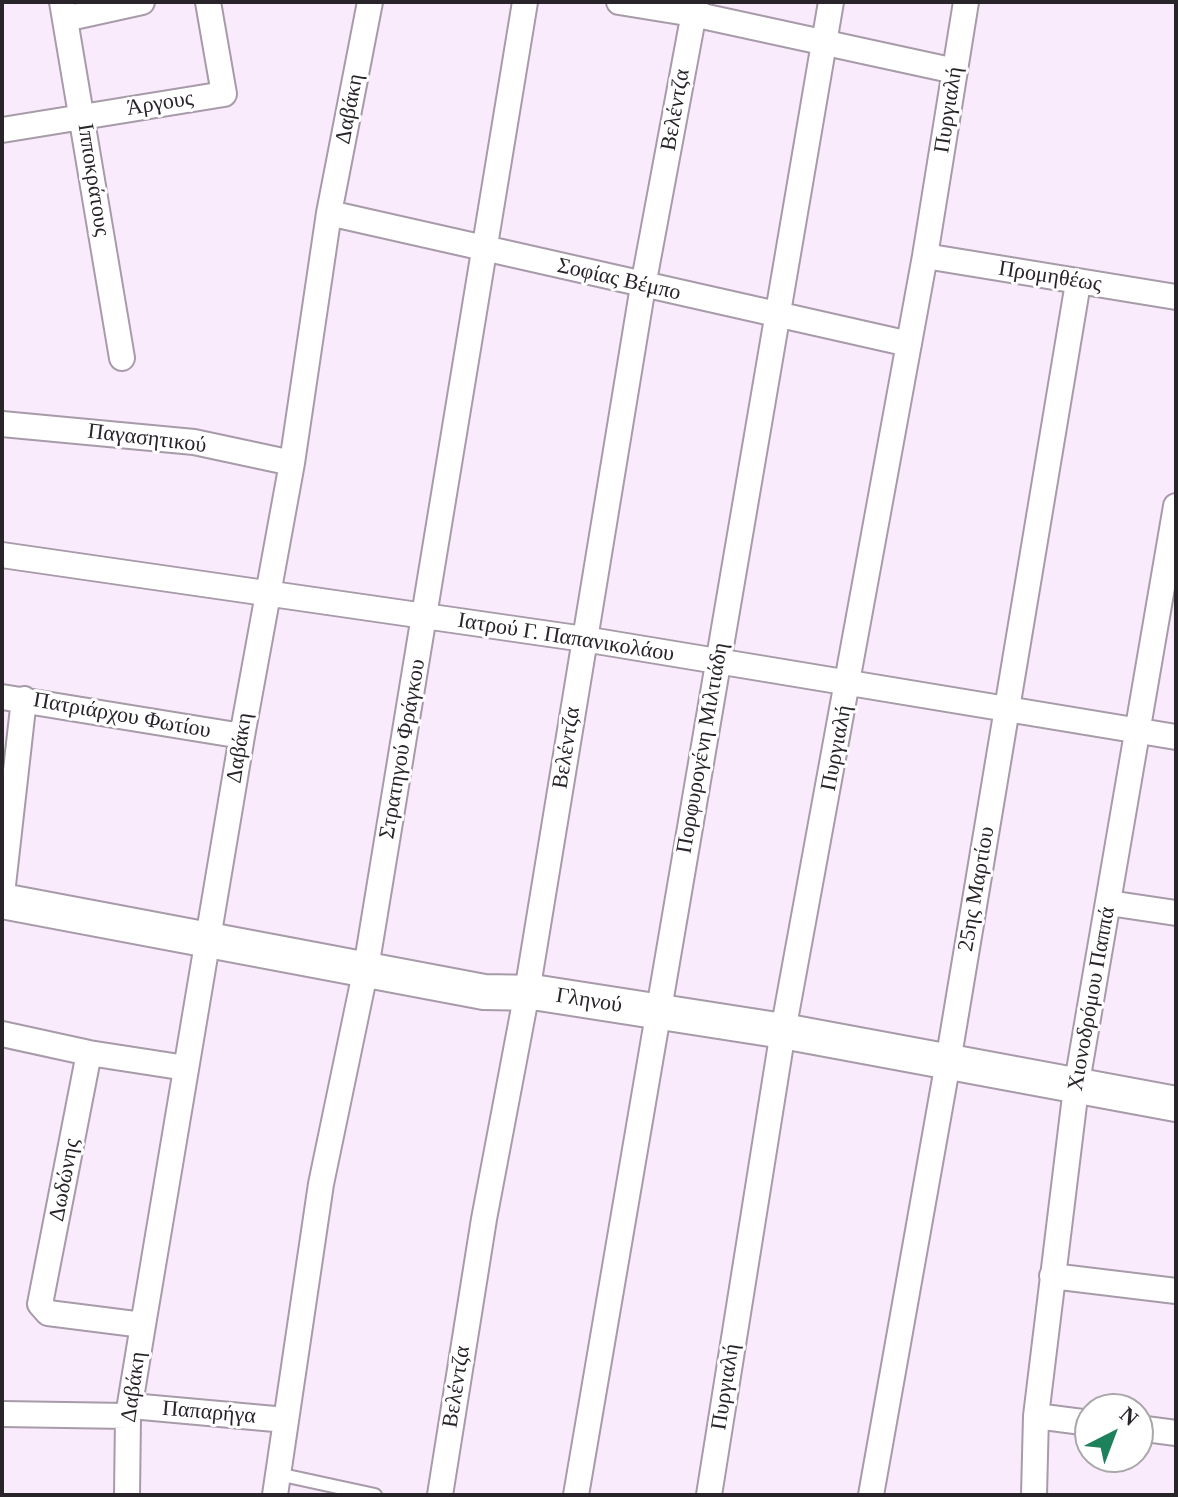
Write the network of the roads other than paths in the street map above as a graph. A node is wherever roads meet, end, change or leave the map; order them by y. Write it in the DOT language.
graph roads {
  1 [pos="142,2"];
  2 [pos="208,2"];
  3 [pos="370,2"];
  4 [pos="525,2"];
  5 [pos="619,2"];
  6 [pos="831,2"];
  7 [pos="966,2"];
  8 [pos="695,8"];
  9 [pos="64,10"];
  10 [pos="824,42"];
  11 [pos="955,71"];
  12 [pos="82,116"];
  13 [pos="2,130"];
  14 [pos="329,213"];
  15 [pos="486,249"];
  16 [pos="925,256"];
  17 [pos="1078,283"];
  18 [pos="643,286"];
  19 [pos="1176,297"];
  20 [pos="778,317"];
  21 [pos="909,344"];
  22 [pos="122,358"];
  23 [pos="2,424"];
  24 [pos="292,463"];
  25 [pos="1176,506"];
  26 [pos="2,555"];
  27 [pos="268,593"];
  28 [pos="426,616"];
  29 [pos="584,639"];
  30 [pos="718,662"];
  31 [pos="849,683"];
  32 [pos="13,698"];
  33 [pos="1008,708"];
  34 [pos="1137,730"];
  35 [pos="242,736"];
  36 [pos="1176,737"];
  37 [pos="2,894"];
  38 [pos="2,901"];
  39 [pos="1109,903"];
  40 [pos="1176,913"];
  41 [pos="210,940"];
  42 [pos="366,968"];
  43 [pos="527,992"];
  44 [pos="656,1012"];
  45 [pos="783,1031"];
  46 [pos="2,1034"];
  47 [pos="89,1053"];
  48 [pos="948,1062"];
  49 [pos="186,1068"];
  50 [pos="1076,1088"];
  51 [pos="1176,1104"];
  52 [pos="1052,1276"];
  53 [pos="1176,1291"];
  54 [pos="143,1325"];
  55 [pos="130,1411"];
  56 [pos="2,1414"];
  57 [pos="1036,1416"];
  58 [pos="286,1420"];
  59 [pos="1074,1421"];
  60 [pos="1154,1430"];
  61 [pos="1176,1433"];
  62 [pos="277,1484"];
  63 [pos="127,1495"];
  64 [pos="375,1495"];
  65 [pos="440,1495"];
  66 [pos="576,1495"];
  67 [pos="709,1495"];
  68 [pos="871,1495"];
  69 [pos="1034,1495"];
  1 -- 9 [label="street"];
  2 -- 12 [label="street, Άργους"];
  3 -- 14 [label="street, Δαβάκη"];
  4 -- 15 [label="street, Στρατηγού Φράγκου"];
  5 -- 8 [label="street"];
  6 -- 10 [label="street, Πορφυρογένη Μιλτιάδη"];
  7 -- 11 [label="street, Πυργιαλή"];
  8 -- 10 [label="street"];
  8 -- 18 [label="street, Βελέντζα"];
  9 -- 12 [label="street, Ιπποκράτους"];
  10 -- 11 [label="street"];
  10 -- 20 [label="street, Πορφυρογένη Μιλτιάδη"];
  11 -- 16 [label="street, Πυργιαλή"];
  12 -- 13 [label="street, Άργους"];
  12 -- 22 [label="street, Ιπποκράτους"];
  14 -- 15 [label="street, Σοφίας Βέμπο"];
  14 -- 24 [label="street, Δαβάκη"];
  15 -- 18 [label="street, Σοφίας Βέμπο"];
  15 -- 28 [label="street, Στρατηγού Φράγκου"];
  16 -- 17 [label="street, Προμηθέως"];
  16 -- 21 [label="street, Πυργιαλή"];
  17 -- 19 [label="street, Προμηθέως"];
  17 -- 33 [label="street, 25ης Μαρτίου"];
  18 -- 20 [label="street, Σοφίας Βέμπο"];
  18 -- 29 [label="street, Βελέντζα"];
  20 -- 21 [label="street, Σοφίας Βέμπο"];
  20 -- 30 [label="street, Πορφυρογένη Μιλτιάδη"];
  21 -- 31 [label="street, Πυργιαλή"];
  23 -- 24 [label="street, Παγασητικού"];
  24 -- 27 [label="street, Δαβάκη"];
  25 -- 34 [label="street, Χιονοδρόμου Παππά"];
  26 -- 27 [label="street, Ιατρού Γ. Παπανικολάου"];
  27 -- 28 [label="street, Ιατρού Γ. Παπανικολάου"];
  27 -- 35 [label="street, Δαβάκη"];
  28 -- 29 [label="street, Ιατρού Γ. Παπανικολάου"];
  28 -- 42 [label="street, Στρατηγού Φράγκου"];
  29 -- 30 [label="street, Ιατρού Γ. Παπανικολάου"];
  29 -- 43 [label="street, Βελέντζα"];
  30 -- 31 [label="street, Ιατρού Γ. Παπανικολάου"];
  30 -- 44 [label="street, Πορφυρογένη Μιλτιάδη"];
  31 -- 33 [label="street, Ιατρού Γ. Παπανικολάου"];
  31 -- 45 [label="street, Πυργιαλή"];
  32 -- 35 [label="street, Πατριάρχου Φωτίου"];
  32 -- 37 [label="street"];
  33 -- 34 [label="street, Ιατρού Γ. Παπανικολάου"];
  33 -- 48 [label="street, 25ης Μαρτίου"];
  34 -- 36 [label="street, Ιατρού Γ. Παπανικολάου"];
  34 -- 39 [label="street, Χιονοδρόμου Παππά"];
  35 -- 41 [label="street, Δαβάκη"];
  38 -- 41 [label="street, Γληνού"];
  39 -- 40 [label="street"];
  39 -- 50 [label="street, Χιονοδρόμου Παππά"];
  41 -- 42 [label="street, Γληνού"];
  41 -- 49 [label="street, Δαβάκη"];
  42 -- 43 [label="street, Γληνού"];
  42 -- 58 [label="street, Στρατηγού Φράγκου"];
  43 -- 44 [label="street, Γληνού"];
  43 -- 65 [label="street, Βελέντζα"];
  44 -- 45 [label="street, Γληνού"];
  44 -- 66 [label="street, Πορφυρογένη Μιλτιάδη"];
  45 -- 48 [label="street, Γληνού"];
  45 -- 67 [label="street, Πυργιαλή"];
  46 -- 47 [label="street"];
  47 -- 49 [label="street"];
  47 -- 54 [label="street, Δωδώνης"];
  48 -- 50 [label="street, Γληνού"];
  48 -- 68 [label="street, 25ης Μαρτίου"];
  49 -- 54 [label="street, Δαβάκη"];
  50 -- 51 [label="street, Γληνού"];
  50 -- 52 [label="street, Χιονοδρόμου Παππά"];
  52 -- 53 [label="street"];
  52 -- 57 [label="street, Χιονοδρόμου Παππά"];
  54 -- 55 [label="street, Δαβάκη"];
  55 -- 56 [label="street, Παπαρήγα"];
  55 -- 58 [label="street, Παπαρήγα"];
  55 -- 63 [label="street, Δαβάκη"];
  57 -- 59 [label="street"];
  57 -- 69 [label="street, Χιονοδρόμου Παππά"];
  58 -- 62 [label="street, Στρατηγού Φράγκου"];
  60 -- 61 [label="street"];
  62 -- 64 [label="lane"];
}
